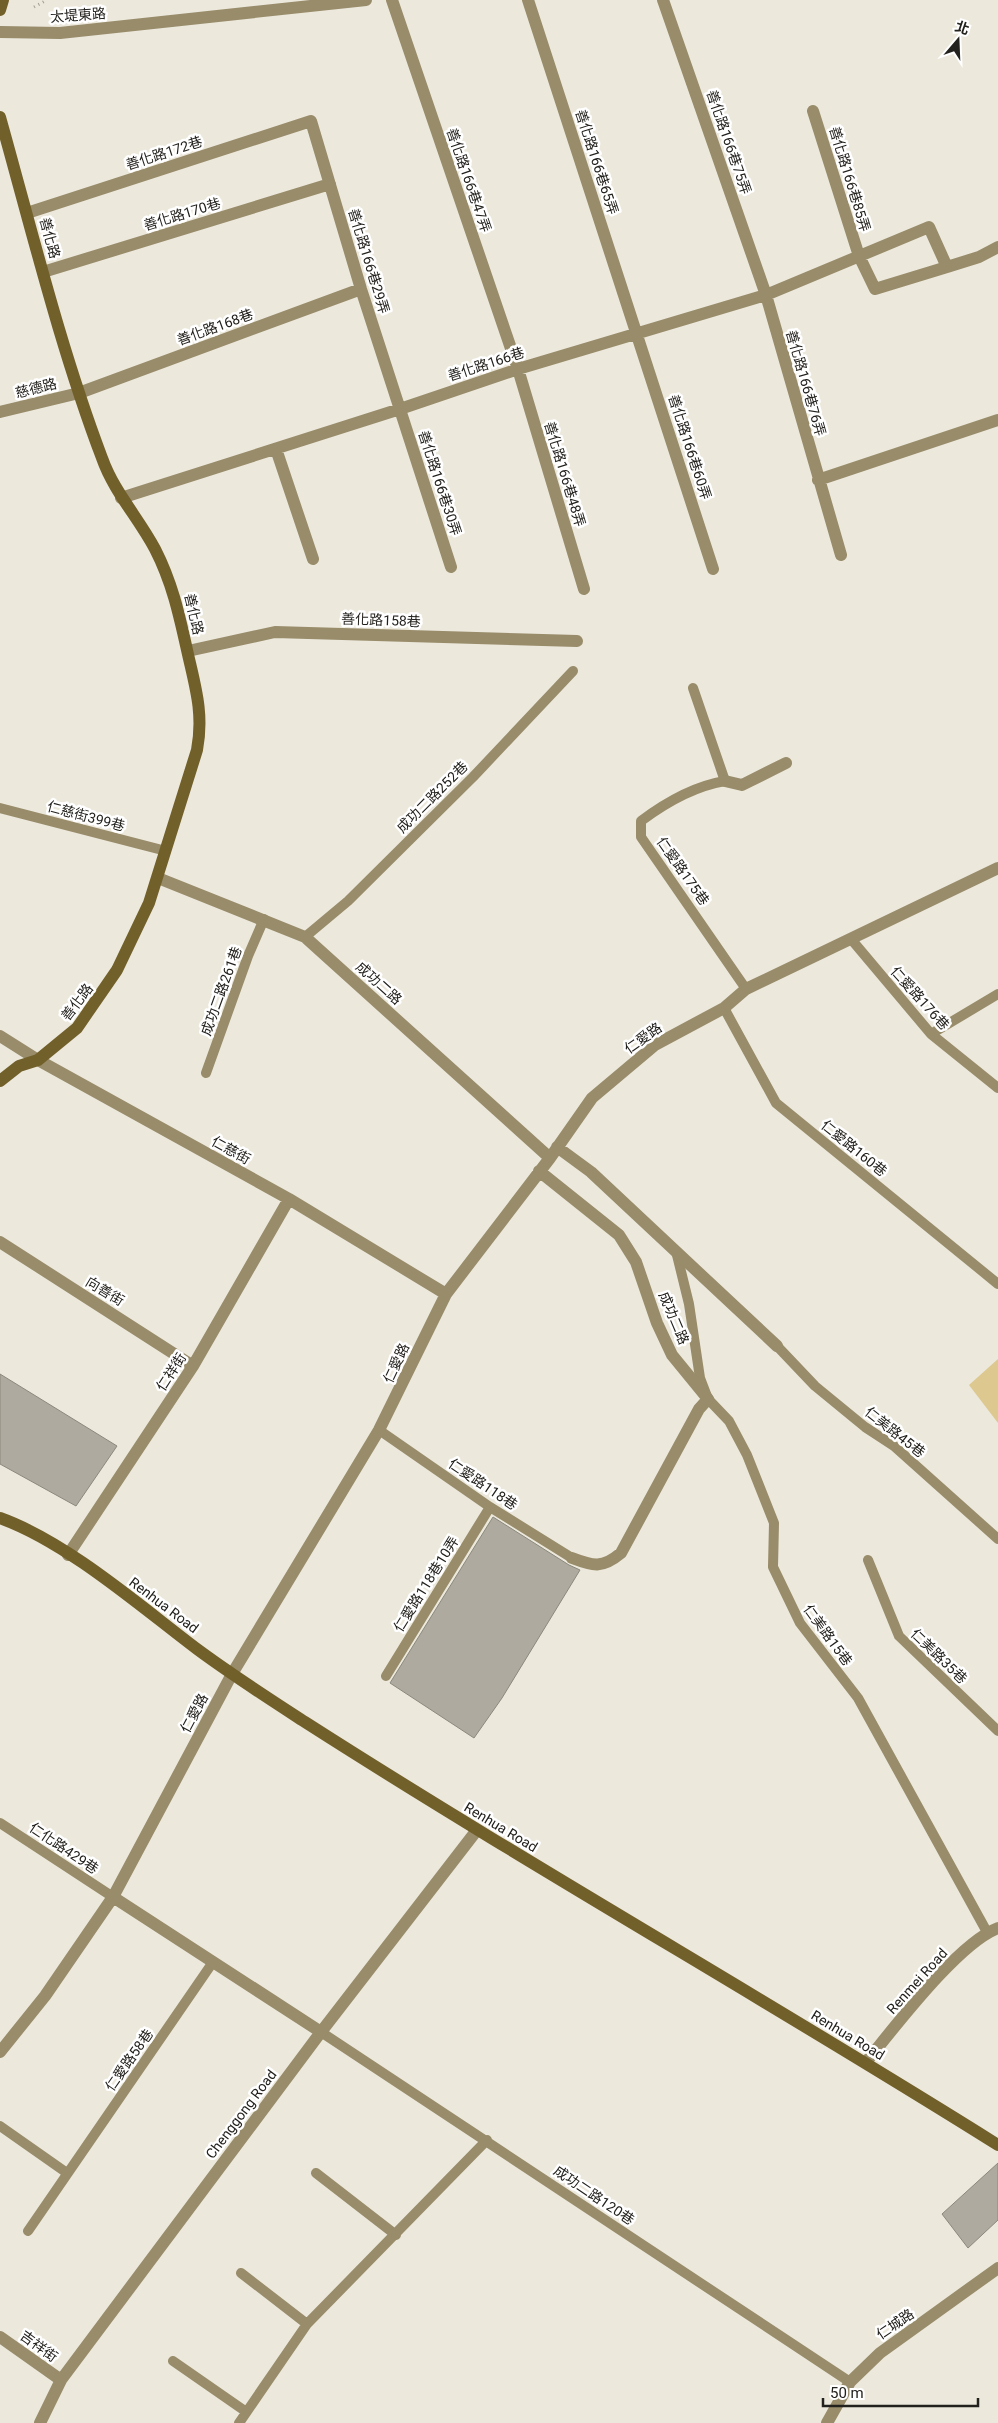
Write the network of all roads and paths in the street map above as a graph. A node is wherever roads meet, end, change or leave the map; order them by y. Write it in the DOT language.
graph roads {
  1 [pos="3,0"];
  2 [pos="47,0"];
  3 [pos="366,0"];
  4 [pos="392,0"];
  5 [pos="528,0"];
  6 [pos="663,0"];
  7 [pos="34,7"];
  8 [pos="0,10"];
  9 [pos="0,32"];
  10 [pos="813,111"];
  11 [pos="0,117"];
  12 [pos="311,121"];
  13 [pos="330,184"];
  14 [pos="27,213"];
  15 [pos="998,247"];
  16 [pos="859,256"];
  17 [pos="947,267"];
  18 [pos="43,272"];
  19 [pos="361,289"];
  20 [pos="766,295"];
  21 [pos="638,334"];
  22 [pos="518,369"];
  23 [pos="80,393"];
  24 [pos="400,409"];
  25 [pos="0,412"];
  26 [pos="998,420"];
  27 [pos="276,449"];
  28 [pos="818,480"];
  29 [pos="121,498"];
  30 [pos="842,555"];
  31 [pos="312,559"];
  32 [pos="451,567"];
  33 [pos="713,569"];
  34 [pos="584,589"];
  35 [pos="576,641"];
  36 [pos="188,652"];
  37 [pos="573,671"];
  38 [pos="693,688"];
  39 [pos="786,763"];
  40 [pos="725,781"];
  41 [pos="0,808"];
  42 [pos="166,851"];
  43 [pos="998,868"];
  44 [pos="158,878"];
  45 [pos="264,919"];
  46 [pos="305,936"];
  47 [pos="851,939"];
  48 [pos="746,989"];
  49 [pos="998,994"];
  50 [pos="724,1008"];
  51 [pos="931,1034"];
  52 [pos="0,1036"];
  53 [pos="38,1060"];
  54 [pos="206,1073"];
  55 [pos="0,1081"];
  56 [pos="998,1088"];
  57 [pos="554,1152"];
  58 [pos="539,1171"];
  59 [pos="289,1199"];
  60 [pos="0,1242"];
  61 [pos="676,1251"];
  62 [pos="998,1284"];
  63 [pos="446,1294"];
  64 [pos="777,1346"];
  65 [pos="193,1366"];
  66 [pos="708,1399"];
  67 [pos="379,1430"];
  68 [pos="490,1507"];
  69 [pos="0,1518"];
  70 [pos="998,1539"];
  71 [pos="68,1555"];
  72 [pos="572,1558"];
  73 [pos="868,1560"];
  74 [pos="232,1674"];
  75 [pos="386,1676"];
  76 [pos="998,1731"];
  77 [pos="0,1823"];
  78 [pos="477,1830"];
  79 [pos="113,1897"];
  80 [pos="992,1930"];
  81 [pos="213,1962"];
  82 [pos="321,2032"];
  83 [pos="0,2052"];
  84 [pos="866,2062"];
  85 [pos="0,2126"];
  86 [pos="487,2140"];
  87 [pos="998,2146"];
  88 [pos="67,2173"];
  89 [pos="316,2173"];
  90 [pos="28,2231"];
  91 [pos="396,2235"];
  92 [pos="998,2268"];
  93 [pos="241,2273"];
  94 [pos="307,2324"];
  95 [pos="0,2337"];
  96 [pos="173,2361"];
  97 [pos="61,2380"];
  98 [pos="850,2382"];
  99 [pos="245,2411"];
  100 [pos="40,2423"];
  101 [pos="239,2423"];
  102 [pos="827,2423"];
  1 -- 8 [label="main road"];
  2 -- 7 [label="path"];
  3 -- 9 [label="street, 太堤東路"];
  4 -- 22 [label="street, 善化路166巷47弄"];
  5 -- 21 [label="street, 善化路166巷65弄"];
  6 -- 20 [label="street, 善化路166巷75弄"];
  10 -- 16 [label="street, 善化路166巷85弄"];
  11 -- 14 [label="main road, 善化路"];
  12 -- 13 [label="street, 善化路166巷29弄"];
  12 -- 14 [label="street, 善化路172巷"];
  13 -- 18 [label="street, 善化路170巷"];
  13 -- 19 [label="street, 善化路166巷29弄"];
  14 -- 18 [label="main road, 善化路"];
  15 -- 17 [label="street"];
  16 -- 17 [label="street"];
  16 -- 17 [label="street, 善化路166巷"];
  16 -- 20 [label="street, 善化路166巷"];
  18 -- 23 [label="main road, 善化路"];
  19 -- 23 [label="street, 善化路168巷"];
  19 -- 24 [label="street, 善化路166巷29弄"];
  20 -- 21 [label="street, 善化路166巷"];
  20 -- 28 [label="street, 善化路166巷76弄"];
  21 -- 22 [label="street, 善化路166巷"];
  21 -- 33 [label="street, 善化路166巷60弄"];
  22 -- 24 [label="street, 善化路166巷"];
  22 -- 34 [label="street, 善化路166巷48弄"];
  23 -- 25 [label="street, 慈德路"];
  23 -- 29 [label="main road, 善化路"];
  24 -- 27 [label="street, 善化路166巷"];
  24 -- 32 [label="street, 善化路166巷30弄"];
  26 -- 28 [label="street"];
  27 -- 29 [label="street, 善化路166巷"];
  27 -- 31 [label="street"];
  28 -- 30 [label="street, 善化路166巷76弄"];
  29 -- 36 [label="main road, 善化路"];
  35 -- 36 [label="street, 善化路158巷"];
  36 -- 42 [label="main road, 善化路"];
  37 -- 46 [label="lane, 成功二路252巷"];
  38 -- 40 [label="lane"];
  39 -- 40 [label="street, 仁愛路175巷"];
  40 -- 48 [label="lane, 仁愛路175巷"];
  41 -- 42 [label="lane, 仁慈街399巷"];
  42 -- 44 [label="main road, 善化路"];
  43 -- 47 [label="street, 仁愛路"];
  44 -- 45 [label="street, 成功二路"];
  44 -- 53 [label="main road, 善化路"];
  45 -- 46 [label="street, 成功二路"];
  45 -- 54 [label="lane, 成功二路261巷"];
  46 -- 57 [label="street, 成功二路"];
  47 -- 48 [label="street, 仁愛路"];
  47 -- 51 [label="lane, 仁愛路176巷"];
  48 -- 50 [label="street, 仁愛路"];
  49 -- 51 [label="lane"];
  50 -- 57 [label="street, 仁愛路"];
  50 -- 62 [label="lane, 仁愛路160巷"];
  51 -- 56 [label="lane, 仁愛路176巷"];
  52 -- 53 [label="street, 仁慈街"];
  53 -- 55 [label="main road, 善化路"];
  53 -- 59 [label="street, 仁慈街"];
  57 -- 58 [label="street, 仁愛路"];
  57 -- 61 [label="street, 成功二路"];
  58 -- 63 [label="street, 仁愛路"];
  58 -- 66 [label="street, 成功二路"];
  59 -- 63 [label="street, 仁慈街"];
  59 -- 65 [label="street, 仁祥街"];
  60 -- 65 [label="street, 向善街"];
  61 -- 64 [label="street, 成功二路"];
  61 -- 66 [label="lane, 仁美路15巷"];
  63 -- 67 [label="street, 仁愛路"];
  64 -- 70 [label="lane, 仁美路45巷"];
  65 -- 71 [label="street, 仁祥街"];
  66 -- 72 [label="street"];
  66 -- 80 [label="lane, 仁美路15巷"];
  67 -- 68 [label="lane, 仁愛路118巷"];
  67 -- 74 [label="street, 仁愛路"];
  68 -- 72 [label="lane, 仁愛路118巷"];
  68 -- 75 [label="lane, 仁愛路118巷10弄"];
  69 -- 71 [label="main road, Renhua Road"];
  71 -- 74 [label="main road, Renhua Road"];
  73 -- 76 [label="lane, 仁美路35巷"];
  74 -- 78 [label="main road, Renhua Road"];
  74 -- 79 [label="street, 仁愛路"];
  77 -- 79 [label="lane, 仁化路429巷"];
  78 -- 82 [label="street, Chenggong Road"];
  78 -- 84 [label="main road, Renhua Road"];
  79 -- 81 [label="street"];
  79 -- 83 [label="street, 仁愛路"];
  80 -- 84 [label="street, Renmei Road"];
  81 -- 82 [label="street"];
  81 -- 88 [label="lane, 仁愛路58巷"];
  82 -- 86 [label="lane, 成功二路120巷"];
  82 -- 97 [label="street, Chenggong Road"];
  84 -- 87 [label="main road, Renhua Road"];
  85 -- 88 [label="lane"];
  86 -- 91 [label="lane"];
  86 -- 98 [label="lane, 成功二路120巷"];
  88 -- 90 [label="lane, 仁愛路58巷"];
  89 -- 91 [label="lane"];
  91 -- 94 [label="lane"];
  92 -- 98 [label="street, 仁城路"];
  93 -- 94 [label="lane"];
  94 -- 99 [label="lane"];
  95 -- 97 [label="street, 吉祥街"];
  96 -- 99 [label="lane"];
  97 -- 100 [label="street, Chenggong Road"];
  98 -- 102 [label="street, 仁城路"];
  99 -- 101 [label="lane"];
}
